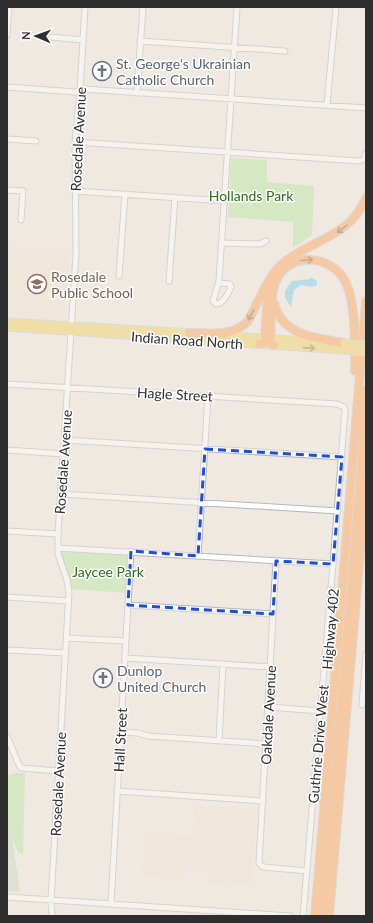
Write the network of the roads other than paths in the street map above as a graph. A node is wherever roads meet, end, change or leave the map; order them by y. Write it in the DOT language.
graph roads {
  1 [pos="9,7"];
  2 [pos="85,7"];
  3 [pos="143,7"];
  4 [pos="237,7"];
  5 [pos="336,7"];
  6 [pos="7,35"];
  7 [pos="51,38"];
  8 [pos="83,40"];
  9 [pos="140,41"];
  10 [pos="234,47"];
  11 [pos="285,51"];
  12 [pos="7,87"];
  13 [pos="80,90"];
  14 [pos="137,93"];
  15 [pos="231,98"];
  16 [pos="327,105"];
  17 [pos="366,108"];
  18 [pos="7,139"];
  19 [pos="36,141"];
  20 [pos="75,142"];
  21 [pos="228,152"];
  22 [pos="366,153"];
  23 [pos="7,190"];
  24 [pos="75,191"];
  25 [pos="125,194"];
  26 [pos="175,198"];
  27 [pos="366,198"];
  28 [pos="225,201"];
  29 [pos="21,220"];
  30 [pos="266,241"];
  31 [pos="222,242"];
  32 [pos="119,276"];
  33 [pos="270,280"];
  34 [pos="169,281"];
  35 [pos="219,283"];
  36 [pos="273,294"];
  37 [pos="366,301"];
  38 [pos="7,322"];
  39 [pos="7,328"];
  40 [pos="71,329"];
  41 [pos="189,333"];
  42 [pos="270,341"];
  43 [pos="259,344"];
  44 [pos="366,344"];
  45 [pos="344,347"];
  46 [pos="366,352"];
  47 [pos="7,384"];
  48 [pos="68,387"];
  49 [pos="366,390"];
  50 [pos="208,396"];
  51 [pos="342,405"];
  52 [pos="355,421"];
  53 [pos="64,440"];
  54 [pos="205,448"];
  55 [pos="7,450"];
  56 [pos="63,454"];
  57 [pos="342,457"];
  58 [pos="366,484"];
  59 [pos="61,494"];
  60 [pos="201,503"];
  61 [pos="338,511"];
  62 [pos="7,531"];
  63 [pos="58,534"];
  64 [pos="366,546"];
  65 [pos="58,548"];
  66 [pos="131,552"];
  67 [pos="198,556"];
  68 [pos="276,561"];
  69 [pos="333,564"];
  70 [pos="7,598"];
  71 [pos="68,601"];
  72 [pos="128,605"];
  73 [pos="273,614"];
  74 [pos="66,638"];
  75 [pos="126,641"];
  76 [pos="7,650"];
  77 [pos="66,653"];
  78 [pos="366,654"];
  79 [pos="125,658"];
  80 [pos="223,664"];
  81 [pos="270,667"];
  82 [pos="365,674"];
  83 [pos="349,685"];
  84 [pos="362,705"];
  85 [pos="268,707"];
  86 [pos="321,711"];
  87 [pos="121,732"];
  88 [pos="7,736"];
  89 [pos="219,741"];
  90 [pos="266,744"];
  91 [pos="59,771"];
  92 [pos="117,791"];
  93 [pos="263,801"];
  94 [pos="308,870"];
  95 [pos="7,897"];
  96 [pos="51,900"];
  97 [pos="111,904"];
  98 [pos="322,914"];
  99 [pos="52,916"];
  100 [pos="272,916"];
  101 [pos="290,916"];
  102 [pos="303,916"];
  1 -- 6 [label="street"];
  2 -- 8 [label="street, Rosedale Avenue"];
  3 -- 9 [label="street"];
  4 -- 10 [label="street"];
  5 -- 16 [label="street"];
  7 -- 8 [label="street"];
  8 -- 13 [label="street, Rosedale Avenue"];
  9 -- 10 [label="street"];
  9 -- 14 [label="street"];
  10 -- 11 [label="street"];
  10 -- 15 [label="street"];
  12 -- 13 [label="street"];
  13 -- 14 [label="street"];
  13 -- 20 [label="street, Rosedale Avenue"];
  14 -- 15 [label="street"];
  15 -- 16 [label="street"];
  15 -- 21 [label="street"];
  16 -- 17 [label="street"];
  18 -- 19 [label="street"];
  20 -- 21 [label="street"];
  20 -- 24 [label="street, Rosedale Avenue"];
  21 -- 22 [label="street"];
  21 -- 28 [label="street"];
  23 -- 29 [label="street"];
  24 -- 25 [label="street"];
  24 -- 40 [label="street, Rosedale Avenue"];
  25 -- 26 [label="street"];
  25 -- 32 [label="street"];
  26 -- 28 [label="street"];
  26 -- 34 [label="street"];
  27 -- 33 [label="highway, one-way"];
  28 -- 31 [label="street"];
  30 -- 31 [label="street"];
  31 -- 35 [label="street"];
  33 -- 41 [label="highway, one-way"];
  33 -- 42 [label="highway"];
  36 -- 42 [label="highway"];
  36 -- 45 [label="highway"];
  36 -- 52 [label="highway, one-way"];
  37 -- 52 [label="highway"];
  38 -- 40 [label="main road, Indian Road North"];
  39 -- 40 [label="main road, Indian Road North"];
  40 -- 41 [label="main road, Indian Road North"];
  40 -- 43 [label="main road, Indian Road North"];
  40 -- 48 [label="street, Rosedale Avenue"];
  41 -- 42 [label="main road, Indian Road North"];
  42 -- 43 [label="highway"];
  42 -- 45 [label="main road, Indian Road North"];
  44 -- 45 [label="main road, Indian Road North, bridge"];
  44 -- 98 [label="highway, Highway 402"];
  45 -- 46 [label="main road, Indian Road North, bridge"];
  47 -- 48 [label="street, Hagle Street"];
  48 -- 50 [label="street, Hagle Street"];
  48 -- 53 [label="street, Rosedale Avenue"];
  49 -- 98 [label="highway"];
  50 -- 51 [label="street, Hagle Street"];
  50 -- 54 [label="street"];
  51 -- 57 [label="street, Guthrie Drive West"];
  52 -- 98 [label="highway"];
  53 -- 54 [label="street"];
  53 -- 56 [label="street, Rosedale Avenue"];
  54 -- 57 [label="street"];
  54 -- 60 [label="street"];
  55 -- 56 [label="street"];
  56 -- 59 [label="street, Rosedale Avenue"];
  57 -- 61 [label="street, Guthrie Drive West"];
  58 -- 83 [label="highway, Highway 402"];
  59 -- 60 [label="street"];
  59 -- 63 [label="street, Rosedale Avenue"];
  60 -- 61 [label="street"];
  60 -- 67 [label="street"];
  61 -- 69 [label="street, Guthrie Drive West"];
  62 -- 63 [label="street"];
  63 -- 65 [label="street, Rosedale Avenue"];
  64 -- 83 [label="highway"];
  65 -- 66 [label="street"];
  65 -- 71 [label="street, Rosedale Avenue"];
  66 -- 67 [label="street"];
  66 -- 72 [label="street, Hall Street"];
  67 -- 68 [label="street"];
  68 -- 69 [label="street"];
  68 -- 73 [label="street, Oakdale Avenue"];
  69 -- 86 [label="street, Guthrie Drive West"];
  70 -- 71 [label="street"];
  71 -- 74 [label="street, Rosedale Avenue"];
  72 -- 73 [label="street"];
  72 -- 75 [label="street, Hall Street"];
  73 -- 81 [label="street, Oakdale Avenue"];
  74 -- 75 [label="street"];
  74 -- 77 [label="street, Rosedale Avenue"];
  75 -- 79 [label="street, Hall Street"];
  76 -- 77 [label="street"];
  77 -- 91 [label="street, Rosedale Avenue"];
  78 -- 82 [label="street"];
  79 -- 80 [label="street"];
  79 -- 87 [label="street, Hall Street"];
  80 -- 81 [label="street"];
  80 -- 89 [label="street"];
  81 -- 85 [label="street, Oakdale Avenue"];
  82 -- 84 [label="street"];
  83 -- 98 [label="highway, Highway 402"];
  85 -- 86 [label="street"];
  85 -- 90 [label="street, Oakdale Avenue"];
  86 -- 94 [label="street, Guthrie Drive West"];
  87 -- 89 [label="street"];
  87 -- 92 [label="street, Hall Street"];
  88 -- 91 [label="street"];
  89 -- 90 [label="street"];
  90 -- 93 [label="street, Oakdale Avenue"];
  91 -- 96 [label="street, Rosedale Avenue"];
  92 -- 93 [label="street"];
  92 -- 97 [label="street, Hall Street"];
  93 -- 94 [label="street, Oakdale Avenue"];
  94 -- 102 [label="street, Guthrie Drive West"];
  95 -- 96 [label="street"];
  96 -- 97 [label="street"];
  96 -- 99 [label="street, Rosedale Avenue"];
  97 -- 100 [label="street"];
  100 -- 101 [label="street"];
}
